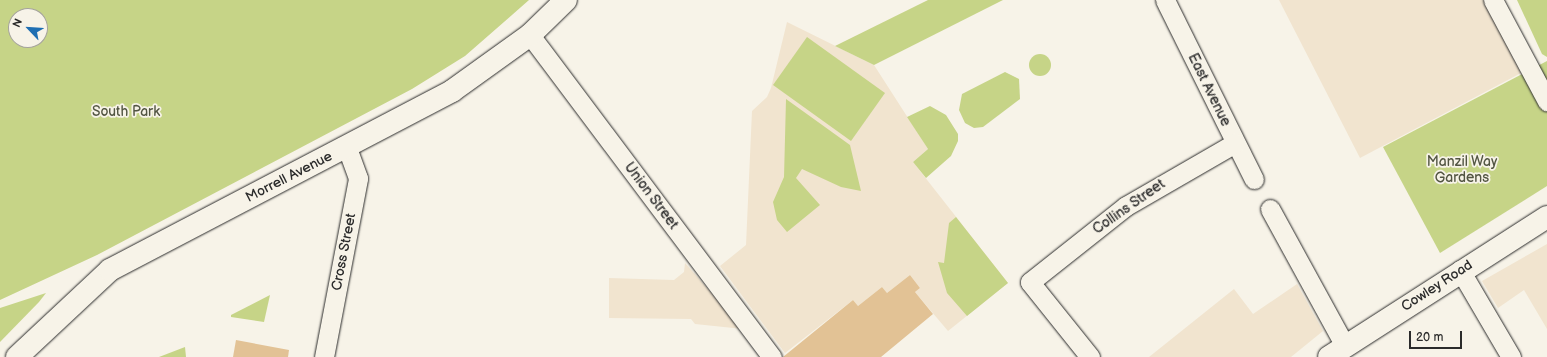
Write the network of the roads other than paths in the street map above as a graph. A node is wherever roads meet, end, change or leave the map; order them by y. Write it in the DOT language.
graph roads {
  1 [pos="566,0"];
  2 [pos="1165,0"];
  3 [pos="1493,0"];
  4 [pos="530,35"];
  5 [pos="1547,101"];
  6 [pos="1235,143"];
  7 [pos="347,148"];
  8 [pos="1254,179"];
  9 [pos="1270,209"];
  10 [pos="1547,217"];
  11 [pos="1460,270"];
  12 [pos="1337,351"];
  13 [pos="17,357"];
  14 [pos="324,357"];
  15 [pos="772,357"];
  16 [pos="1090,357"];
  17 [pos="1512,357"];
  1 -- 4 [label="street, Morrell Avenue"];
  2 -- 6 [label="street, East Avenue"];
  3 -- 5 [label="street"];
  4 -- 7 [label="street, Morrell Avenue"];
  4 -- 15 [label="street, Union Street"];
  6 -- 8 [label="street, East Avenue"];
  6 -- 16 [label="street, Collins Street"];
  7 -- 13 [label="street, Morrell Avenue"];
  7 -- 14 [label="street, Cross Street"];
  9 -- 12 [label="street"];
  10 -- 11 [label="street, Cowley Road"];
  11 -- 12 [label="street, Cowley Road"];
  11 -- 17 [label="street"];
}
